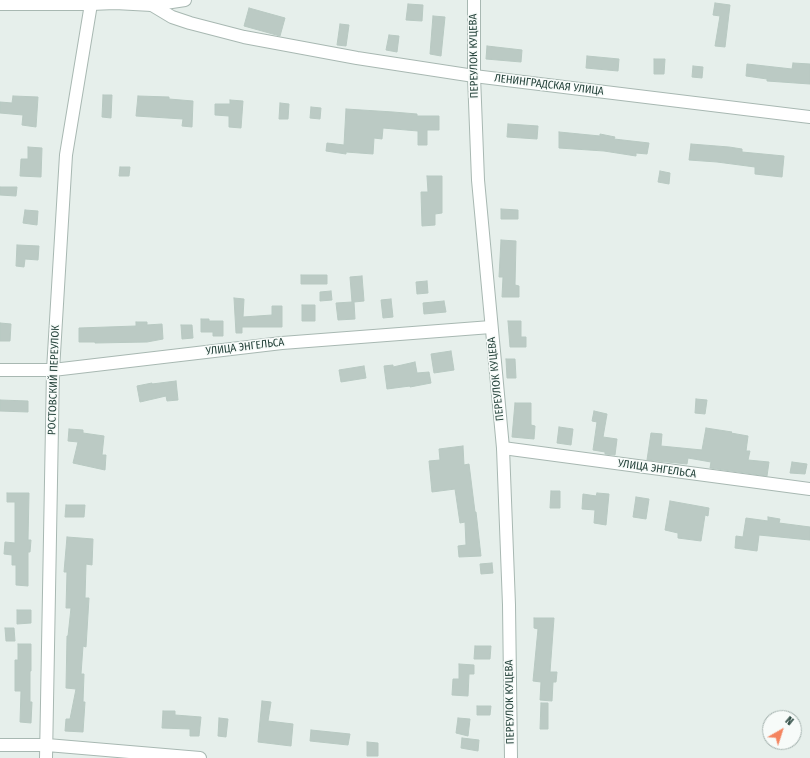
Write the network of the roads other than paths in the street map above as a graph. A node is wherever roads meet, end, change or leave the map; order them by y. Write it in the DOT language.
graph roads {
  1 [pos="186,0"];
  2 [pos="474,0"];
  3 [pos="0,4"];
  4 [pos="91,4"];
  5 [pos="152,5"];
  6 [pos="474,76"];
  7 [pos="810,116"];
  8 [pos="491,327"];
  9 [pos="0,370"];
  10 [pos="53,370"];
  11 [pos="503,448"];
  12 [pos="810,489"];
  13 [pos="0,745"];
  14 [pos="47,745"];
  15 [pos="46,758"];
  16 [pos="200,758"];
  17 [pos="511,758"];
  1 -- 5 [label="street, ЛЕНИНГРАДСКАЯ УЛИЦА"];
  2 -- 6 [label="street, ПЕРЕУЛОК КУЦЕВА"];
  3 -- 4 [label="street, ЛЕНИНГРАДСКАЯ УЛИЦА"];
  4 -- 5 [label="street, ЛЕНИНГРАДСКАЯ УЛИЦА"];
  4 -- 10 [label="street, РОСТОВСКИЙ ПЕРЕУЛОК"];
  5 -- 6 [label="street, ЛЕНИНГРАДСКАЯ УЛИЦА"];
  6 -- 7 [label="street, ЛЕНИНГРАДСКАЯ УЛИЦА"];
  6 -- 8 [label="street, ПЕРЕУЛОК КУЦЕВА"];
  8 -- 10 [label="street, УЛИЦА ЭНГЕЛЬСА"];
  8 -- 11 [label="street, ПЕРЕУЛОК КУЦЕВА"];
  9 -- 10 [label="street, УЛИЦА ЭНГЕЛЬСА"];
  10 -- 14 [label="street, РОСТОВСКИЙ ПЕРЕУЛОК"];
  11 -- 12 [label="street, УЛИЦА ЭНГЕЛЬСА"];
  11 -- 17 [label="street, ПЕРЕУЛОК КУЦЕВА"];
  13 -- 14 [label="street"];
  14 -- 15 [label="street, РОСТОВСКИЙ ПЕРЕУЛОК"];
  14 -- 16 [label="street"];
}
